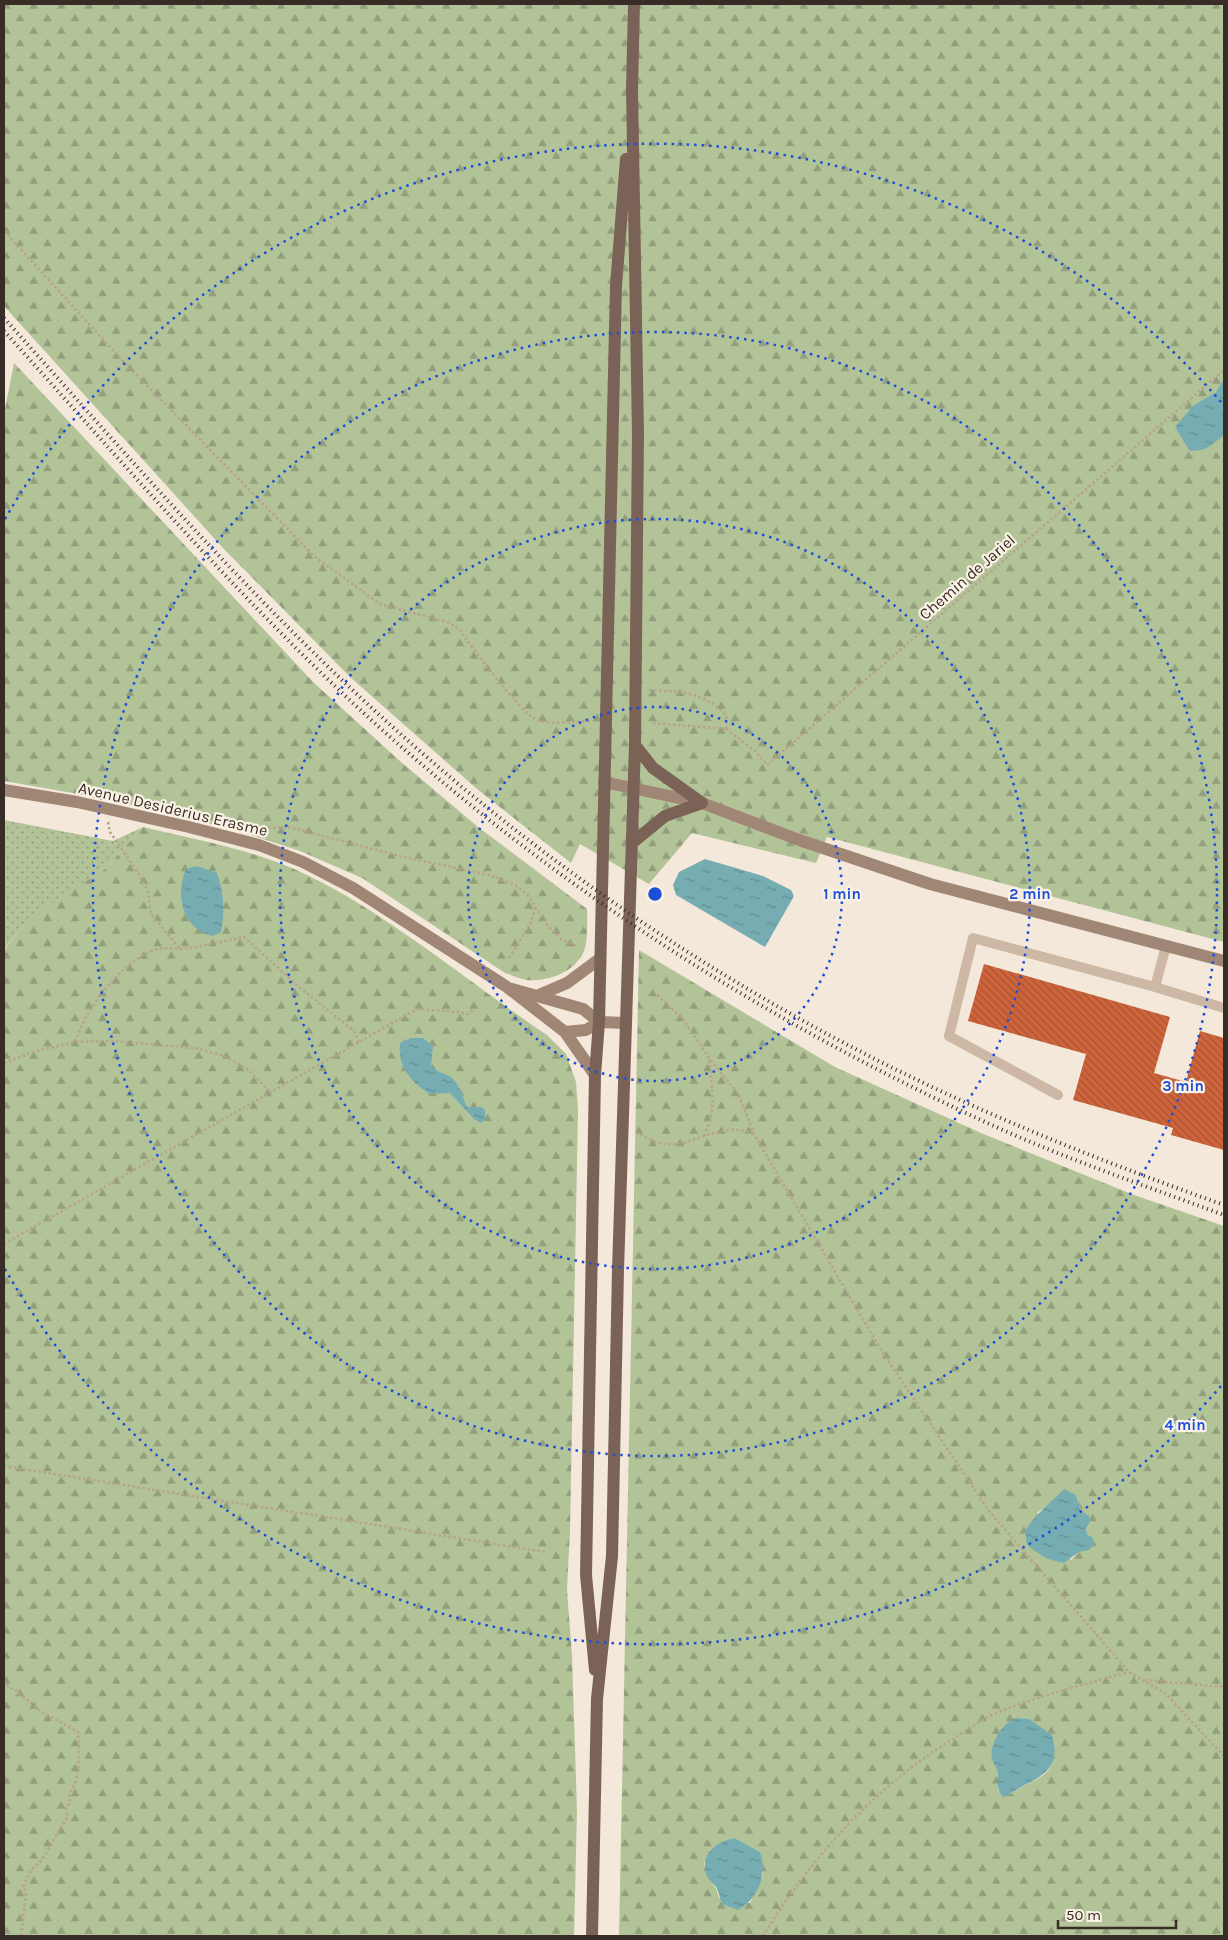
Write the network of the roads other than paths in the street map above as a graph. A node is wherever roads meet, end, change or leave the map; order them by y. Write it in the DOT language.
graph roads {
  1 [pos="634,4"];
  2 [pos="632,89"];
  3 [pos="635,745"];
  4 [pos="604,782"];
  5 [pos="633,788"];
  6 [pos="4,790"];
  7 [pos="702,803"];
  8 [pos="632,844"];
  9 [pos="1166,946"];
  10 [pos="598,960"];
  11 [pos="1224,962"];
  12 [pos="1155,986"];
  13 [pos="507,987"];
  14 [pos="539,995"];
  15 [pos="1224,1008"];
  16 [pos="598,1022"];
  17 [pos="626,1023"];
  18 [pos="565,1032"];
  19 [pos="595,1075"];
  20 [pos="1058,1095"];
  21 [pos="597,1699"];
  22 [pos="592,1936"];
  1 -- 2 [label="main road"];
  2 -- 3 [label="main road"];
  2 -- 4 [label="main road"];
  3 -- 5 [label="main road"];
  3 -- 7 [label="main road"];
  4 -- 5 [label="main road"];
  4 -- 10 [label="main road"];
  5 -- 7 [label="main road"];
  5 -- 8 [label="main road"];
  6 -- 13 [label="main road, Avenue Desiderius Erasme"];
  7 -- 8 [label="main road"];
  7 -- 9 [label="main road"];
  8 -- 17 [label="main road"];
  9 -- 11 [label="main road"];
  9 -- 12 [label="lane"];
  10 -- 14 [label="main road"];
  10 -- 16 [label="main road"];
  12 -- 15 [label="lane"];
  12 -- 20 [label="lane"];
  13 -- 14 [label="main road"];
  13 -- 18 [label="main road"];
  14 -- 16 [label="main road"];
  16 -- 17 [label="main road"];
  16 -- 18 [label="main road"];
  16 -- 19 [label="main road"];
  17 -- 21 [label="main road"];
  18 -- 19 [label="main road"];
  19 -- 21 [label="main road"];
  21 -- 22 [label="main road"];
}
